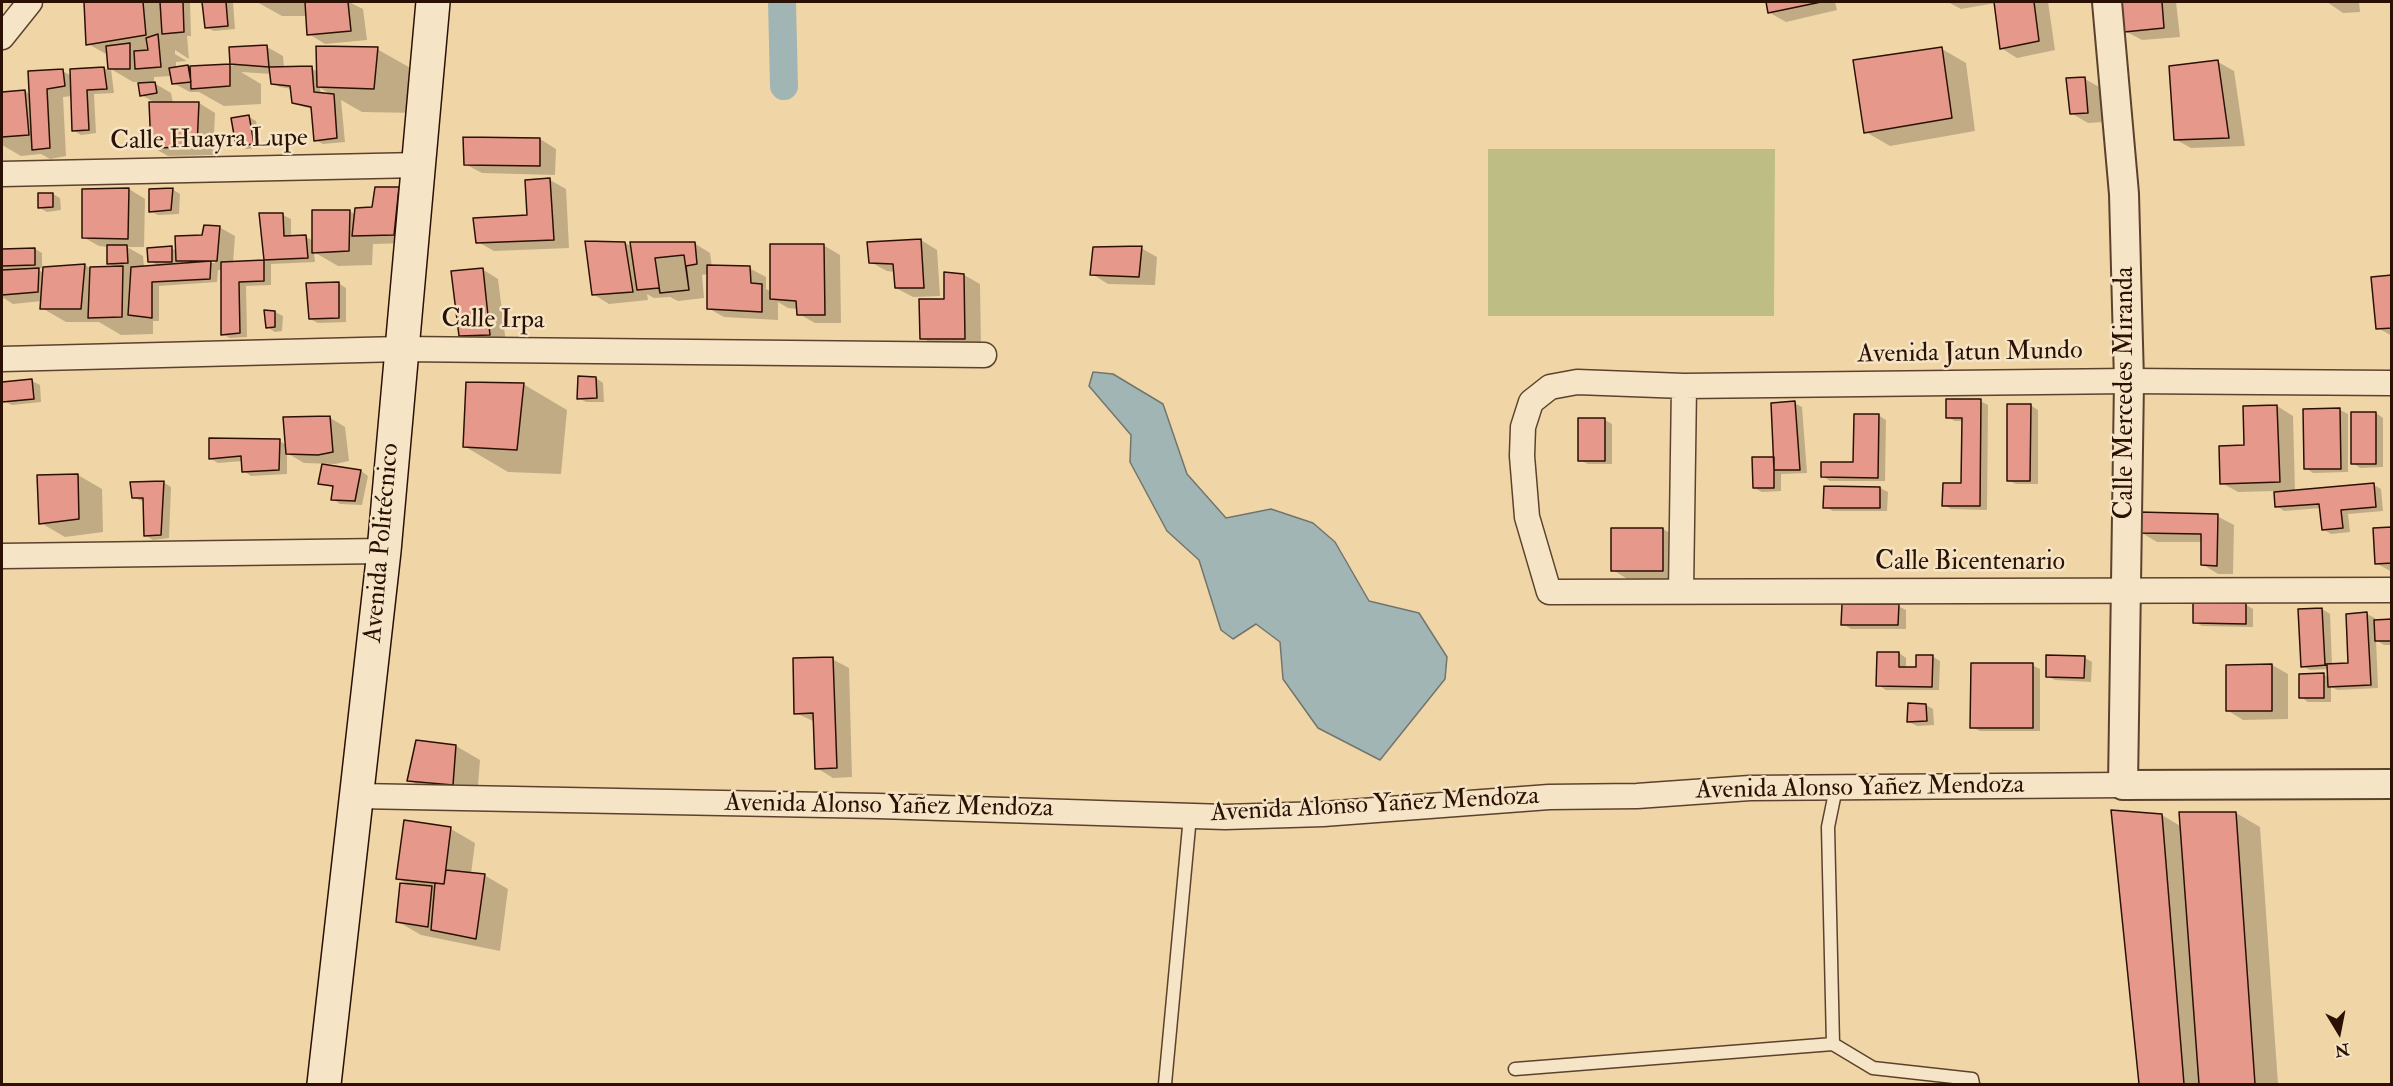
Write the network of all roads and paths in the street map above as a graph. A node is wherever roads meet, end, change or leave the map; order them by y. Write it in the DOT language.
graph roads {
  1 [pos="30,2"];
  2 [pos="433,2"];
  3 [pos="2108,2"];
  4 [pos="2,37"];
  5 [pos="419,165"];
  6 [pos="2,174"];
  7 [pos="401,349"];
  8 [pos="984,355"];
  9 [pos="2,359"];
  10 [pos="2129,381"];
  11 [pos="2391,383"];
  12 [pos="1683,386"];
  13 [pos="384,550"];
  14 [pos="2,556"];
  15 [pos="2391,590"];
  16 [pos="1681,591"];
  17 [pos="2126,591"];
  18 [pos="1549,592"];
  19 [pos="2391,784"];
  20 [pos="2123,785"];
  21 [pos="1836,788"];
  22 [pos="358,796"];
  23 [pos="1190,816"];
  24 [pos="1833,1044"];
  25 [pos="1515,1069"];
  26 [pos="324,1084"];
  27 [pos="1165,1084"];
  28 [pos="1973,1084"];
  1 -- 4 [label="street"];
  2 -- 5 [label="main road, Avenida Politécnico"];
  3 -- 10 [label="street, Calle Mercedes Miranda"];
  5 -- 6 [label="street, Calle Huayra Lupe"];
  5 -- 7 [label="main road, Avenida Politécnico"];
  7 -- 8 [label="street, Calle Irpa"];
  7 -- 9 [label="street, Calle Irpa"];
  7 -- 13 [label="main road, Avenida Politécnico"];
  10 -- 11 [label="street, Avenida Jatun Mundo"];
  10 -- 12 [label="street, Avenida Jatun Mundo"];
  10 -- 17 [label="street, Calle Mercedes Miranda"];
  12 -- 16 [label="street"];
  12 -- 18 [label="street, Avenida Jatun Mundo"];
  13 -- 14 [label="street"];
  13 -- 22 [label="main road, Avenida Politécnico"];
  15 -- 17 [label="street, Calle Bicentenario"];
  16 -- 17 [label="street, Calle Bicentenario"];
  16 -- 18 [label="street, Calle Bicentenario"];
  17 -- 20 [label="street, Calle Mercedes Miranda"];
  19 -- 20 [label="street, Avenida Alonso Yañez Mendoza"];
  20 -- 21 [label="street, Avenida Alonso Yañez Mendoza"];
  21 -- 23 [label="street, Avenida Alonso Yañez Mendoza"];
  21 -- 24 [label="lane"];
  22 -- 23 [label="street, Avenida Alonso Yañez Mendoza"];
  22 -- 26 [label="main road, Avenida Politécnico"];
  23 -- 27 [label="lane"];
  24 -- 25 [label="lane"];
  24 -- 28 [label="lane"];
}
